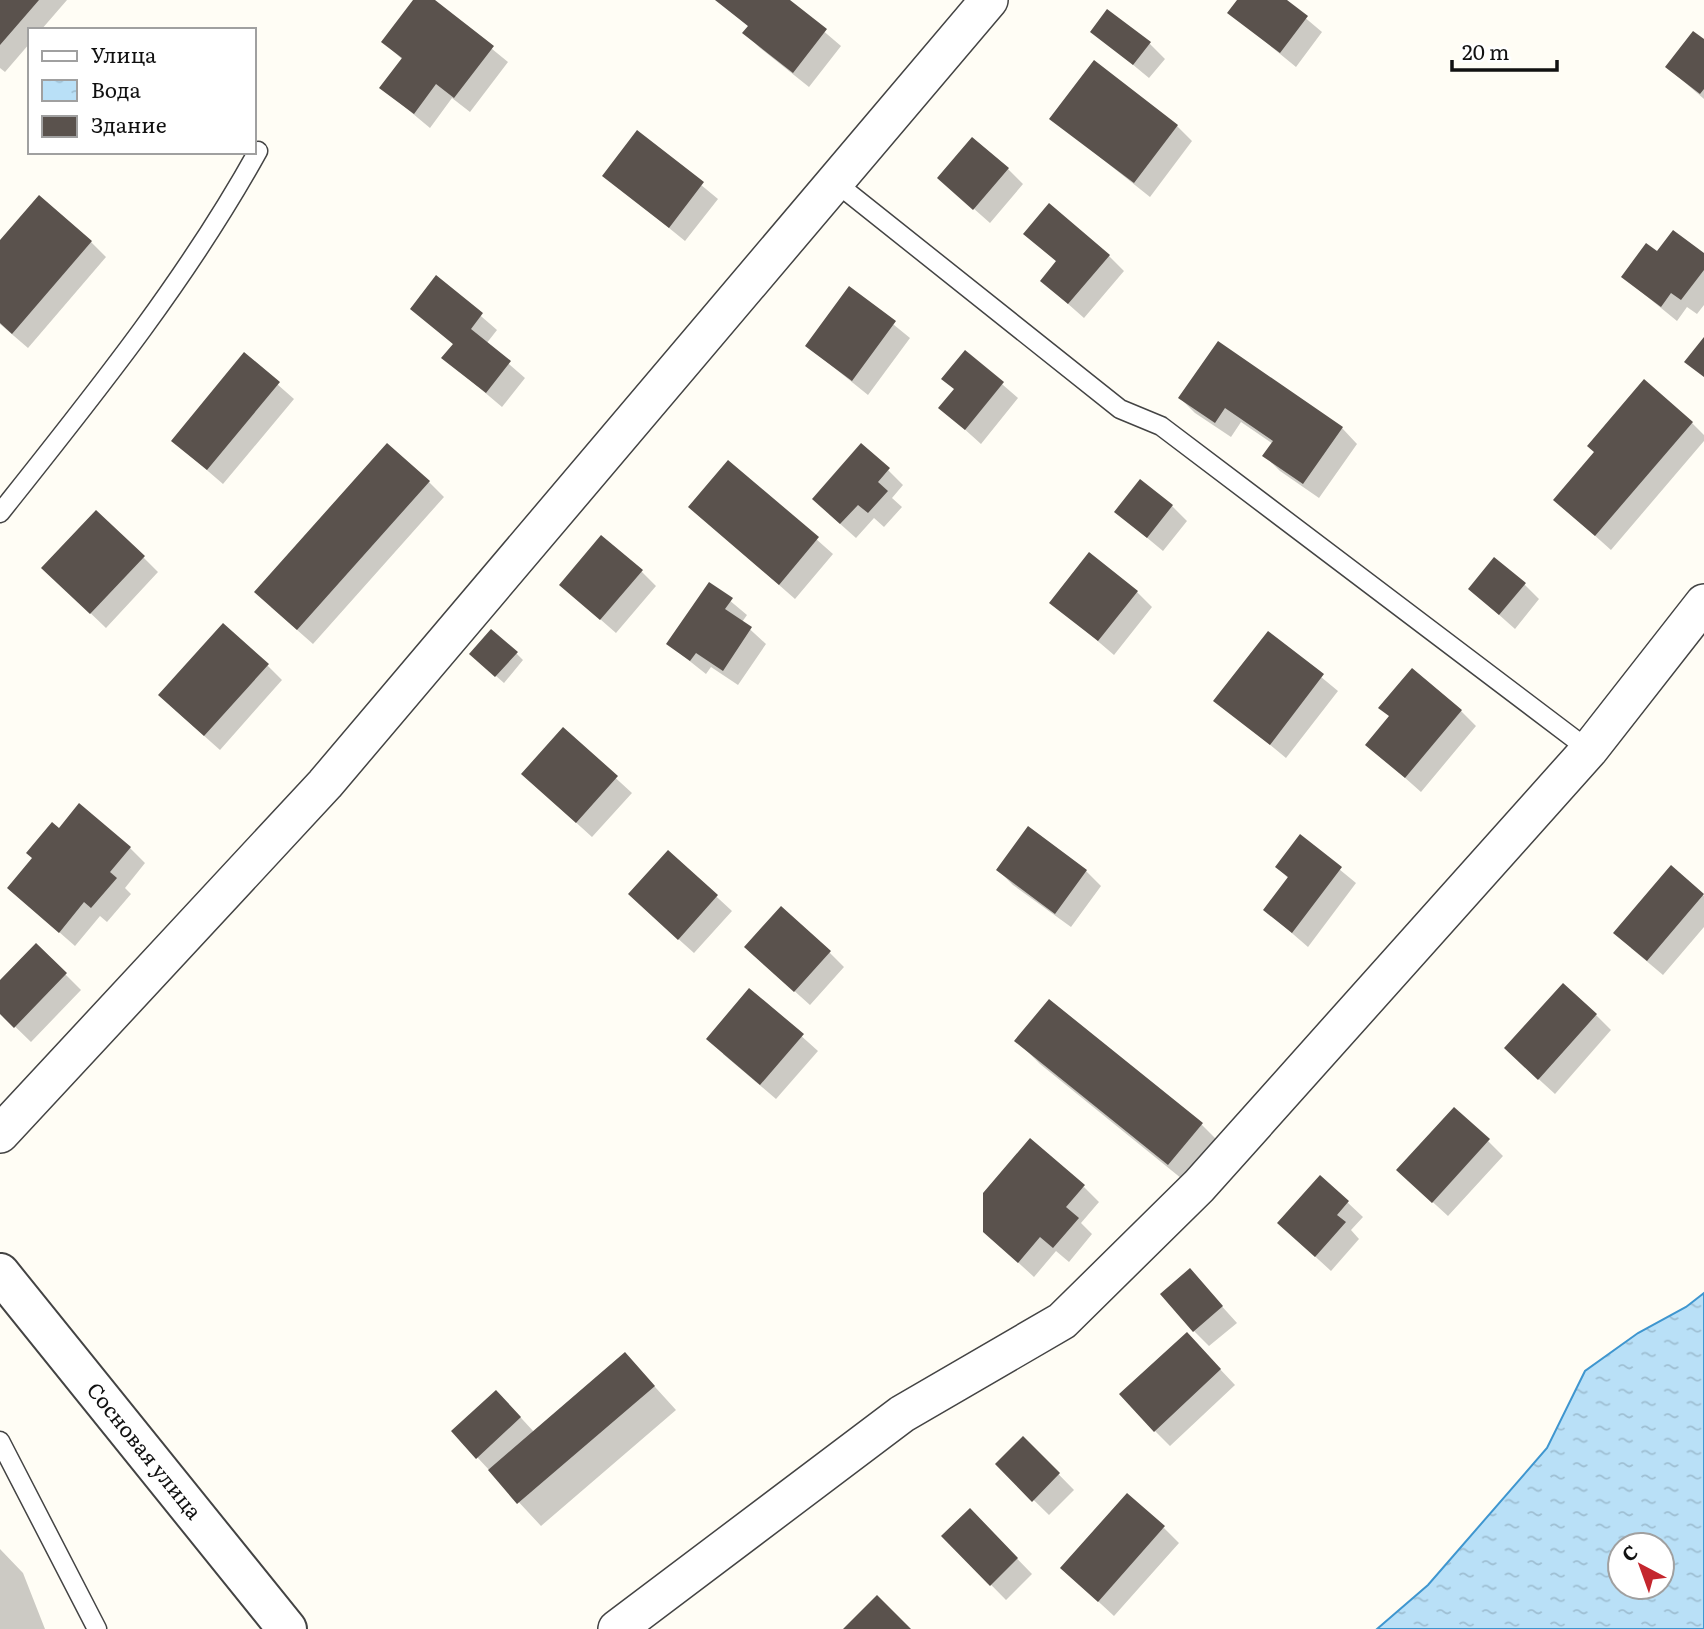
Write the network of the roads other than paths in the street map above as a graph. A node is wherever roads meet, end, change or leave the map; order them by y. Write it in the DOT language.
graph roads {
  1 [pos="989,0"];
  2 [pos="258,151"];
  3 [pos="835,182"];
  4 [pos="0,513"];
  5 [pos="1704,603"];
  6 [pos="1589,750"];
  7 [pos="0,1134"];
  8 [pos="0,1273"];
  9 [pos="0,1441"];
  10 [pos="97,1629"];
  11 [pos="286,1629"];
  12 [pos="617,1629"];
  1 -- 3 [label="street"];
  2 -- 4 [label="lane"];
  3 -- 6 [label="lane"];
  3 -- 7 [label="street"];
  5 -- 6 [label="street"];
  6 -- 12 [label="street"];
  8 -- 11 [label="street, Сосновая улица"];
  9 -- 10 [label="lane"];
}
